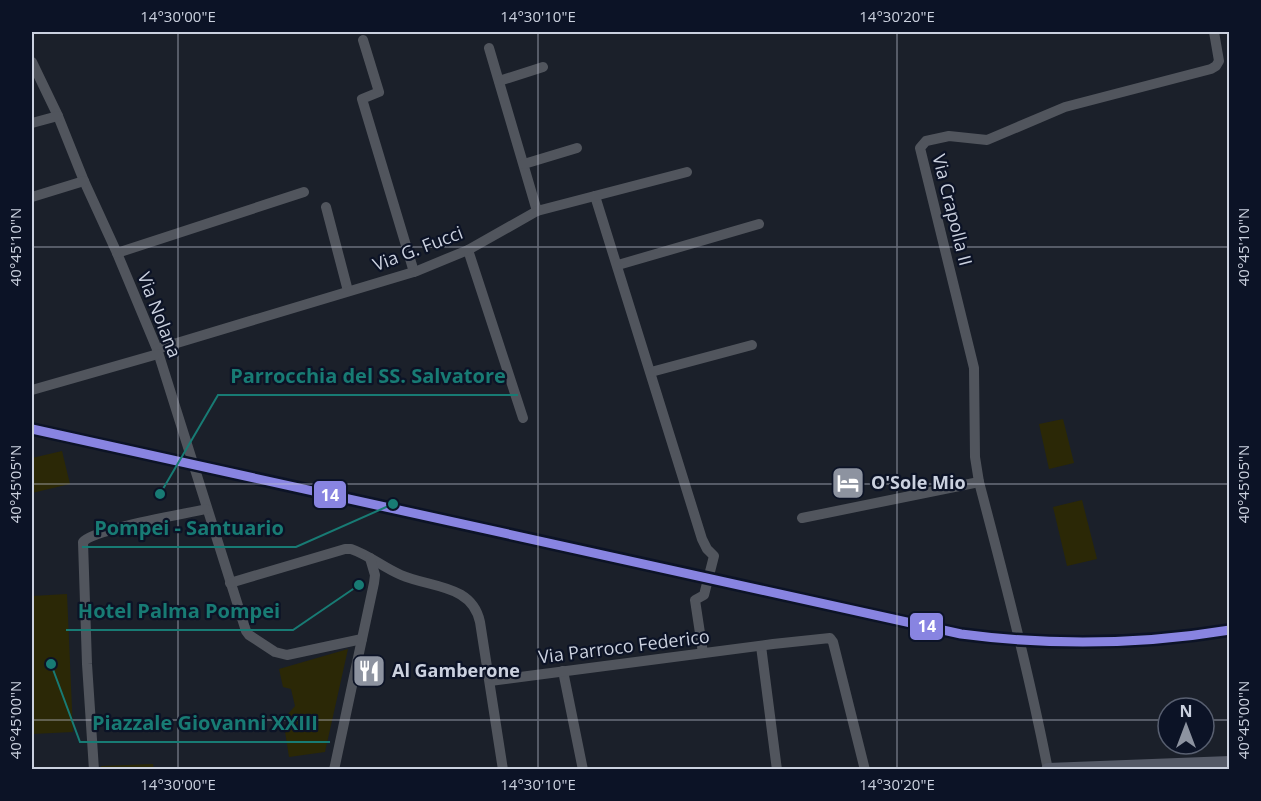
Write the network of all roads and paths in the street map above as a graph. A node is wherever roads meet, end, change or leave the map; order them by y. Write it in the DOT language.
graph roads {
  1 [pos="1214,32"];
  2 [pos="363,40"];
  3 [pos="489,48"];
  4 [pos="32,62"];
  5 [pos="543,67"];
  6 [pos="499,81"];
  7 [pos="58,116"];
  8 [pos="32,123"];
  9 [pos="577,148"];
  10 [pos="524,164"];
  11 [pos="687,172"];
  12 [pos="84,181"];
  13 [pos="304,192"];
  14 [pos="595,196"];
  15 [pos="32,197"];
  16 [pos="326,207"];
  17 [pos="537,211"];
  18 [pos="759,224"];
  19 [pos="468,250"];
  20 [pos="117,253"];
  21 [pos="618,265"];
  22 [pos="414,272"];
  23 [pos="348,291"];
  24 [pos="752,345"];
  25 [pos="158,352"];
  26 [pos="651,372"];
  27 [pos="32,390"];
  28 [pos="523,417"];
  29 [pos="979,482"];
  30 [pos="206,509"];
  31 [pos="802,518"];
  32 [pos="369,557"];
  33 [pos="230,583"];
  34 [pos="362,639"];
  35 [pos="761,646"];
  36 [pos="703,653"];
  37 [pos="563,671"];
  38 [pos="490,681"];
  39 [pos="1230,763"];
  40 [pos="1165,768"];
  41 [pos="94,770"];
  42 [pos="334,770"];
  43 [pos="503,770"];
  44 [pos="583,770"];
  45 [pos="777,770"];
  46 [pos="865,770"];
  47 [pos="1048,770"];
  1 -- 29 [label="street, Via Crapolla II"];
  2 -- 22 [label="street"];
  3 -- 6 [label="street"];
  4 -- 7 [label="street, Via Nolana"];
  5 -- 6 [label="street"];
  6 -- 10 [label="street"];
  7 -- 8 [label="street"];
  7 -- 12 [label="street, Via Nolana"];
  9 -- 10 [label="street"];
  10 -- 17 [label="street"];
  11 -- 14 [label="street, Via G. Fucci"];
  12 -- 15 [label="street"];
  12 -- 20 [label="street, Via Nolana"];
  13 -- 20 [label="street"];
  14 -- 17 [label="street, Via G. Fucci"];
  14 -- 21 [label="street"];
  16 -- 23 [label="street"];
  17 -- 19 [label="street, Via G. Fucci"];
  18 -- 21 [label="street"];
  19 -- 22 [label="street, Via G. Fucci"];
  19 -- 28 [label="street"];
  20 -- 25 [label="street, Via Nolana"];
  21 -- 26 [label="street"];
  22 -- 23 [label="street, Via G. Fucci"];
  23 -- 25 [label="street, Via G. Fucci"];
  24 -- 26 [label="street"];
  25 -- 27 [label="street, Via G. Fucci"];
  25 -- 30 [label="street, Via Nolana"];
  26 -- 36 [label="street"];
  29 -- 31 [label="street"];
  29 -- 47 [label="street, Via Crapolla II"];
  30 -- 33 [label="street, Via Nolana"];
  30 -- 41 [label="street"];
  32 -- 33 [label="street"];
  32 -- 34 [label="street"];
  32 -- 38 [label="street"];
  33 -- 34 [label="street, Via Nolana"];
  34 -- 42 [label="street"];
  35 -- 36 [label="street, Via Parroco Federico"];
  35 -- 45 [label="street"];
  35 -- 46 [label="street, Via Parroco Federico"];
  36 -- 37 [label="street, Via Parroco Federico"];
  37 -- 38 [label="street, Via Parroco Federico"];
  37 -- 44 [label="street"];
  38 -- 43 [label="street"];
  39 -- 40 [label="main road"];
  40 -- 47 [label="main road"];
}
